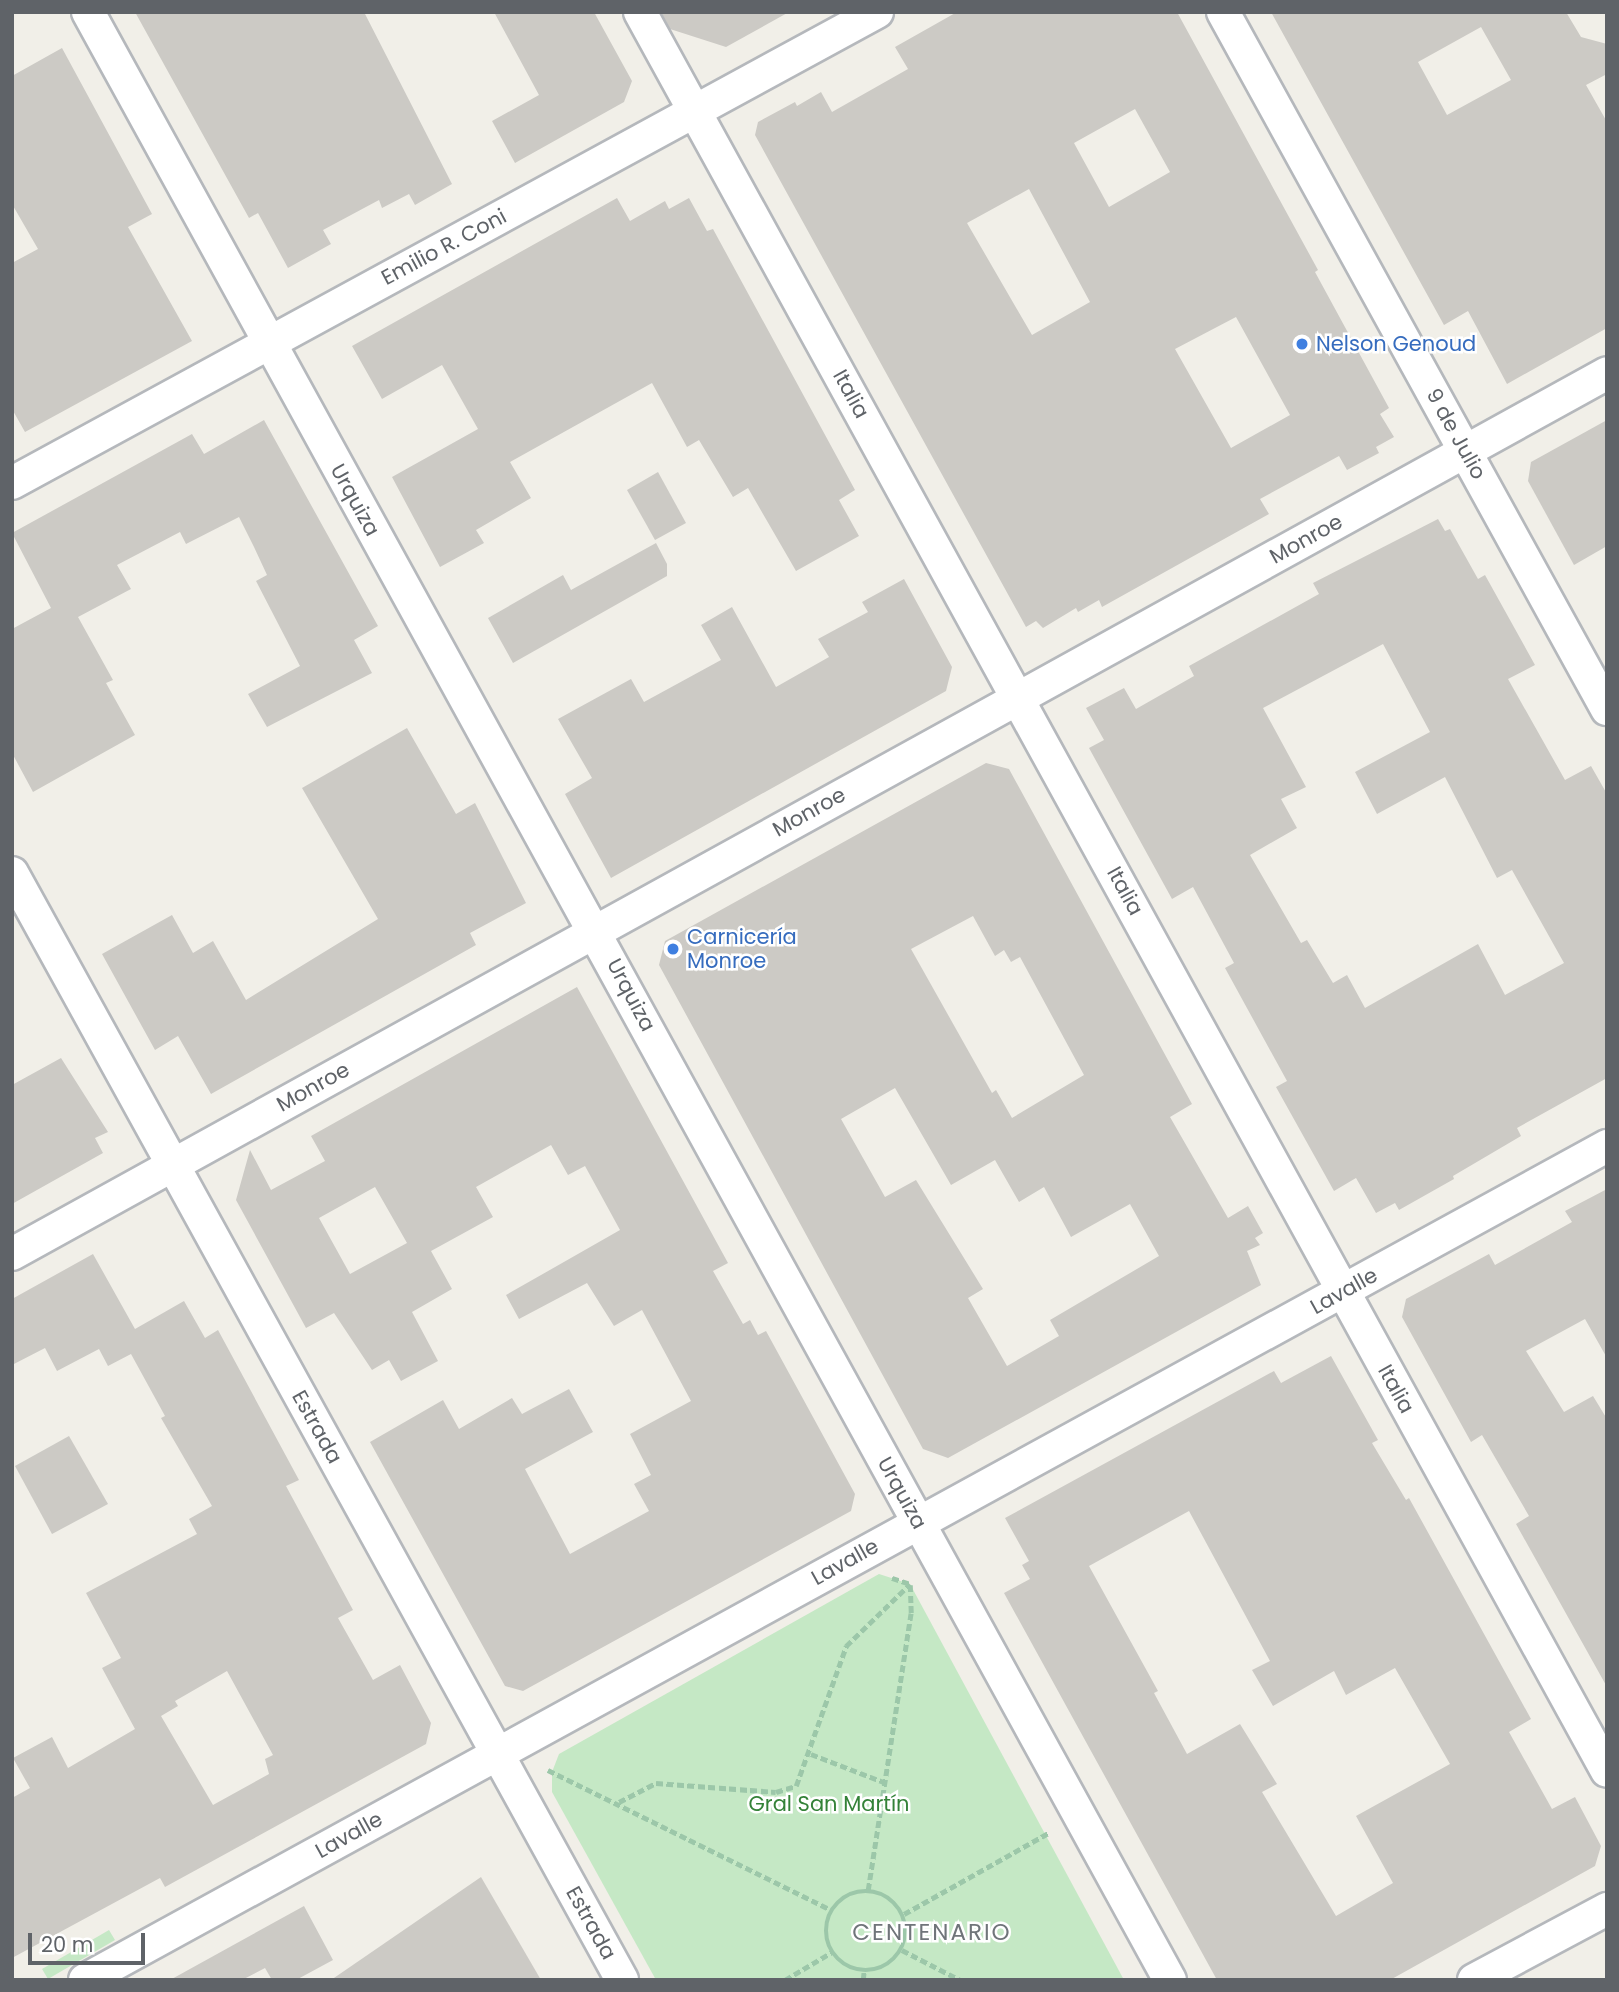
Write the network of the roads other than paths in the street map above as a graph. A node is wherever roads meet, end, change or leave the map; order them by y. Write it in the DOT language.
graph roads {
  1 [pos="88,12"];
  2 [pos="640,12"];
  3 [pos="877,12"];
  4 [pos="1223,12"];
  5 [pos="695,112"];
  6 [pos="267,342"];
  7 [pos="1607,373"];
  8 [pos="1465,451"];
  9 [pos="12,483"];
  10 [pos="1020,698"];
  11 [pos="1607,709"];
  12 [pos="12,873"];
  13 [pos="595,928"];
  14 [pos="1607,1146"];
  15 [pos="174,1166"];
  16 [pos="12,1254"];
  17 [pos="1343,1292"];
  18 [pos="918,1522"];
  19 [pos="497,1754"];
  20 [pos="1607,1771"];
  21 [pos="1607,1909"];
  22 [pos="85,1980"];
  23 [pos="622,1980"];
  24 [pos="1170,1980"];
  25 [pos="1474,1980"];
  1 -- 6 [label="street, Urquiza"];
  2 -- 5 [label="street, Italia"];
  3 -- 5 [label="street, Emilio R. Coni"];
  4 -- 8 [label="street, 9 de Julio"];
  5 -- 6 [label="street, Emilio R. Coni"];
  5 -- 10 [label="street, Italia"];
  6 -- 9 [label="street, Emilio R. Coni"];
  6 -- 13 [label="street, Urquiza"];
  7 -- 8 [label="street, Monroe"];
  8 -- 10 [label="street, Monroe"];
  8 -- 11 [label="street, 9 de Julio"];
  10 -- 13 [label="street, Monroe"];
  10 -- 17 [label="street, Italia"];
  12 -- 15 [label="street, Estrada"];
  13 -- 15 [label="street, Monroe"];
  13 -- 18 [label="street, Urquiza"];
  14 -- 17 [label="street, Lavalle"];
  15 -- 16 [label="street, Monroe"];
  15 -- 19 [label="street, Estrada"];
  17 -- 18 [label="street, Lavalle"];
  17 -- 20 [label="street, Italia"];
  18 -- 19 [label="street, Lavalle"];
  18 -- 24 [label="street, Urquiza"];
  19 -- 22 [label="street, Lavalle"];
  19 -- 23 [label="street, Estrada"];
  21 -- 25 [label="street"];
}
